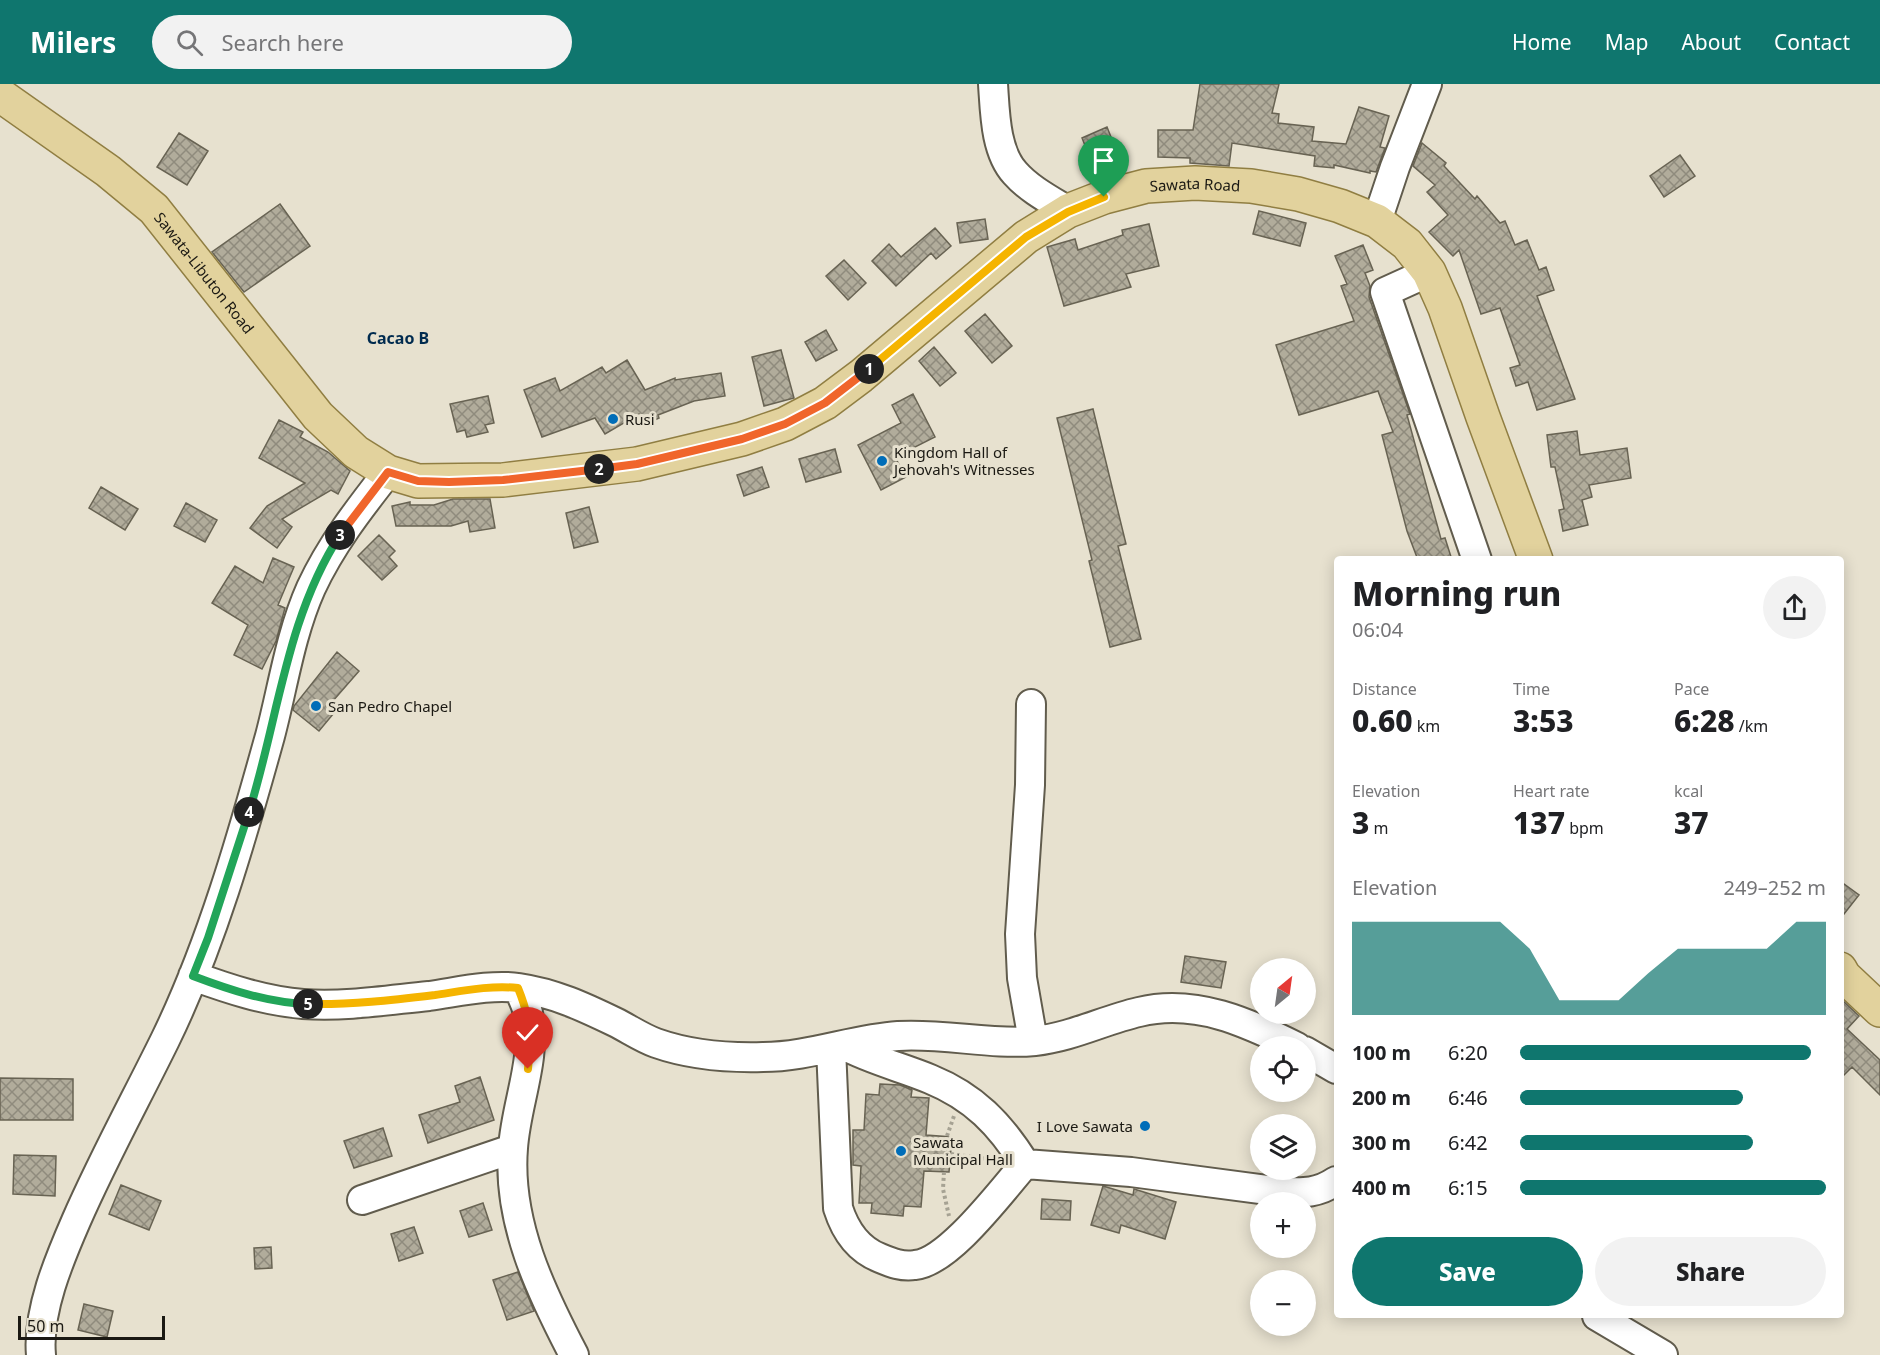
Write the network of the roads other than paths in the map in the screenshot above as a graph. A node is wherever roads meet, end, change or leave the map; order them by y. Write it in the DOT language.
graph roads {
  1 [pos="993,84"];
  2 [pos="1427,84"];
  3 [pos="0,95"];
  4 [pos="1068,212"];
  5 [pos="1377,221"];
  6 [pos="1429,272"];
  7 [pos="388,472"];
  8 [pos="1476,556"];
  9 [pos="1535,556"];
  10 [pos="1031,704"];
  11 [pos="1851,970"];
  12 [pos="193,976"];
  13 [pos="518,988"];
  14 [pos="1880,1010"];
  15 [pos="1273,1036"];
  16 [pos="1033,1041"];
  17 [pos="837,1047"];
  18 [pos="1316,1057"];
  19 [pos="1334,1068"];
  20 [pos="512,1149"];
  21 [pos="1024,1164"];
  22 [pos="1332,1188"];
  23 [pos="362,1200"];
  24 [pos="1600,1318"];
  25 [pos="41,1355"];
  26 [pos="574,1355"];
  27 [pos="1663,1355"];
  1 -- 4 [label="street"];
  2 -- 5 [label="street"];
  3 -- 7 [label="main road, Sawata-Libuton Road"];
  4 -- 5 [label="main road, Sawata Road"];
  4 -- 7 [label="main road, Sawata Road"];
  5 -- 6 [label="main road, Sawata Road"];
  6 -- 8 [label="street"];
  6 -- 9 [label="main road, Sawata Road"];
  7 -- 12 [label="street"];
  10 -- 16 [label="street"];
  11 -- 14 [label="main road"];
  12 -- 13 [label="street"];
  12 -- 25 [label="street"];
  13 -- 17 [label="street"];
  13 -- 20 [label="street"];
  15 -- 16 [label="street"];
  16 -- 17 [label="street"];
  17 -- 21 [label="street"];
  17 -- 21 [label="street"];
  18 -- 19 [label="street"];
  20 -- 23 [label="street"];
  20 -- 26 [label="street"];
  21 -- 22 [label="street"];
  24 -- 27 [label="street"];
}
